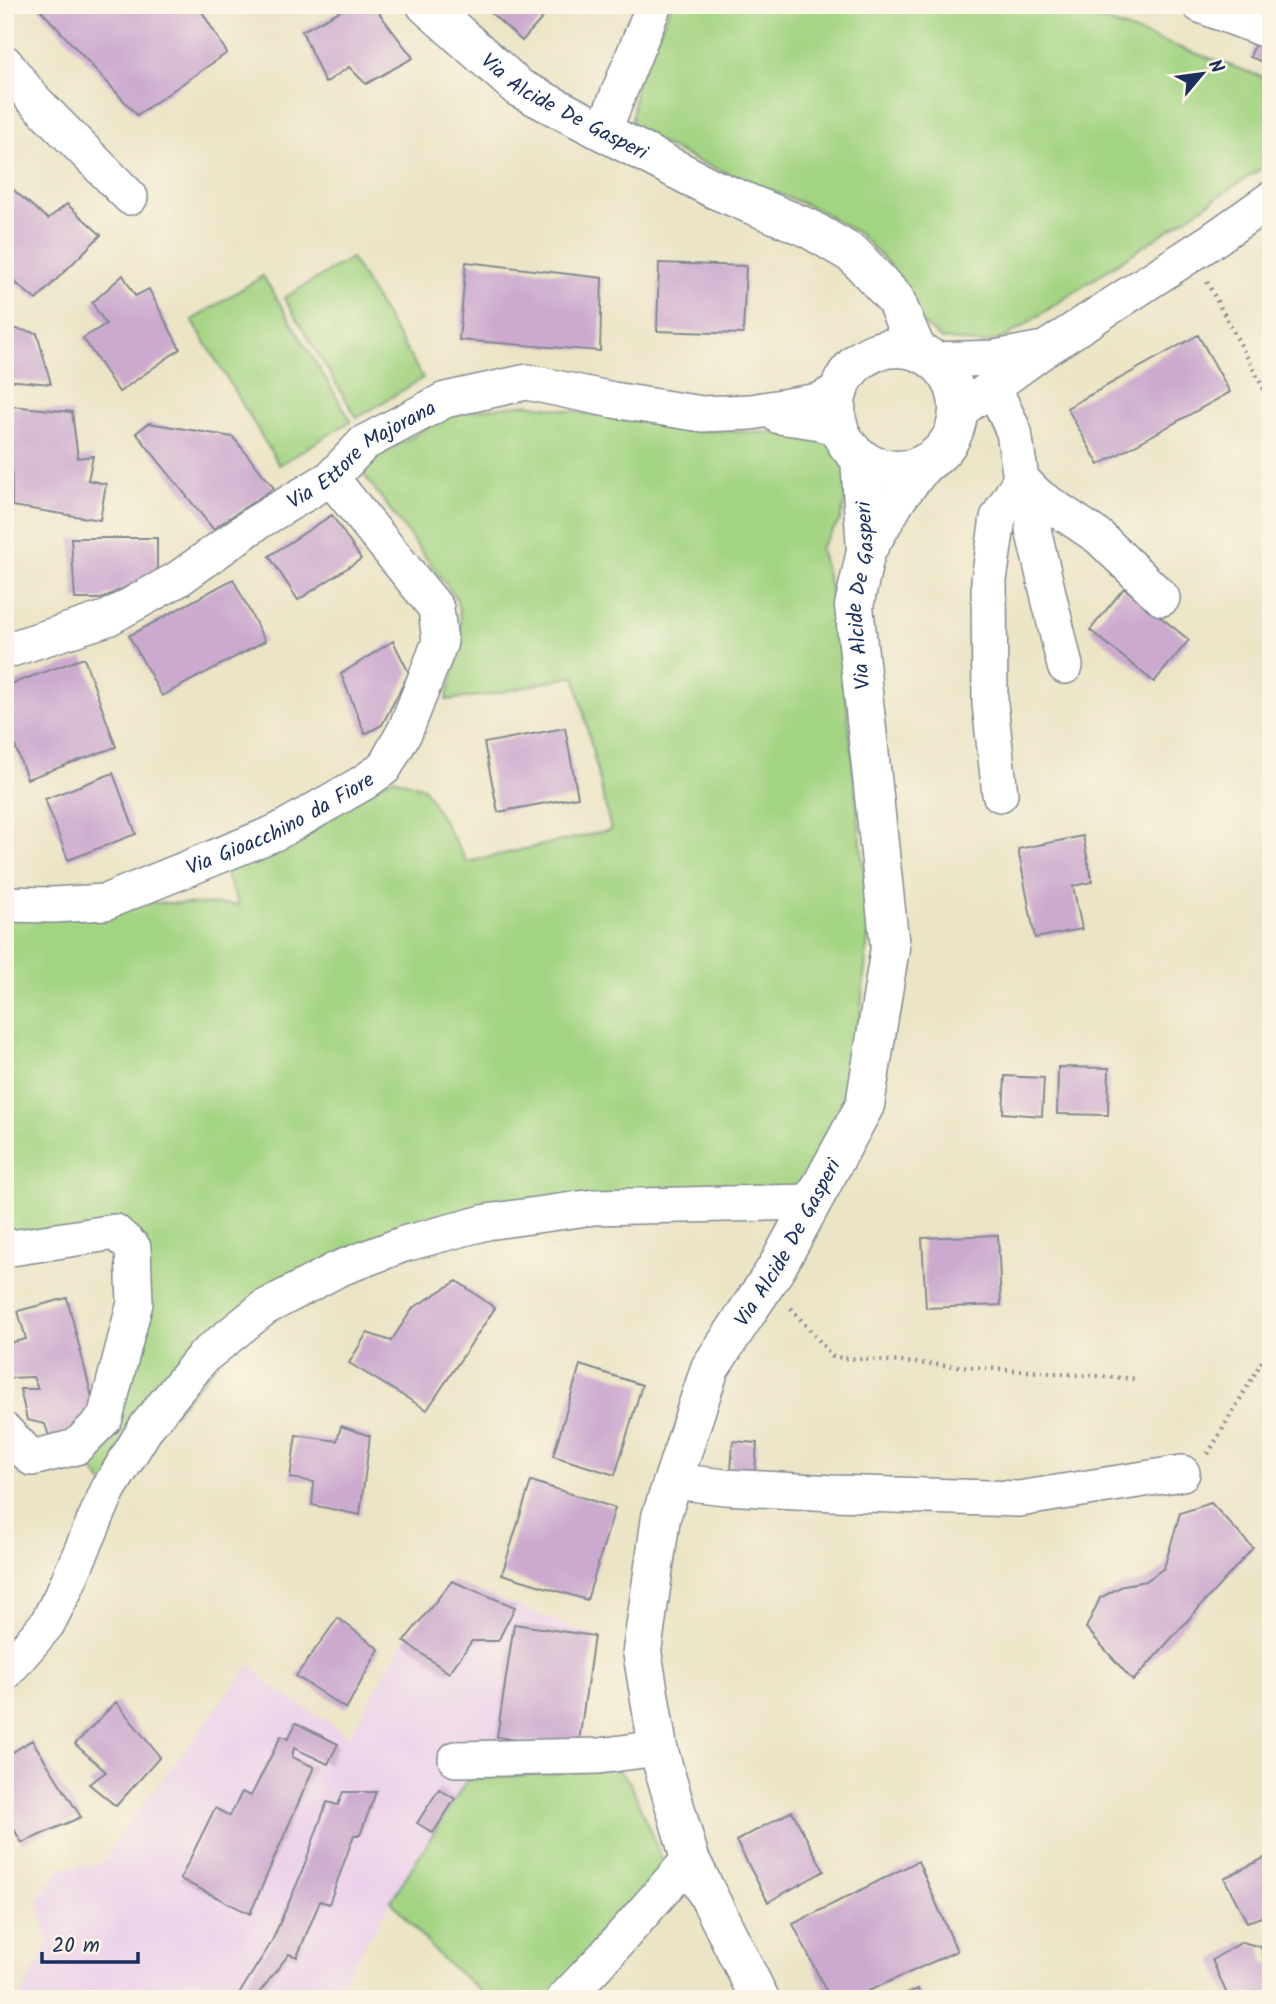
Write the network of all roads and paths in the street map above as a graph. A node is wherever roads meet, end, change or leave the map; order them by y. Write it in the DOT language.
graph roads {
  1 [pos="426,5"];
  2 [pos="654,5"];
  3 [pos="1200,5"];
  4 [pos="1260,28"];
  5 [pos="5,63"];
  6 [pos="603,132"];
  7 [pos="130,197"];
  8 [pos="1271,199"];
  9 [pos="1192,254"];
  10 [pos="1045,349"];
  11 [pos="910,354"];
  12 [pos="993,386"];
  13 [pos="839,390"];
  14 [pos="1271,392"];
  15 [pos="751,412"];
  16 [pos="958,412"];
  17 [pos="851,444"];
  18 [pos="925,463"];
  19 [pos="331,478"];
  20 [pos="1030,488"];
  21 [pos="866,551"];
  22 [pos="1162,598"];
  23 [pos="5,651"];
  24 [pos="1065,666"];
  25 [pos="1000,794"];
  26 [pos="5,904"];
  27 [pos="812,1202"];
  28 [pos="5,1249"];
  29 [pos="768,1280"];
  30 [pos="1271,1346"];
  31 [pos="1137,1379"];
  32 [pos="5,1431"];
  33 [pos="1182,1473"];
  34 [pos="673,1481"];
  35 [pos="5,1673"];
  36 [pos="658,1748"];
  37 [pos="456,1759"];
  38 [pos="690,1859"];
  39 [pos="564,1999"];
  40 [pos="760,1999"];
  1 -- 6 [label="main road, Via Alcide De Gasperi"];
  2 -- 6 [label="street"];
  3 -- 4 [label="street"];
  5 -- 7 [label="street"];
  6 -- 11 [label="main road, Via Alcide De Gasperi"];
  8 -- 9 [label="street"];
  9 -- 10 [label="street"];
  9 -- 14 [label="path"];
  10 -- 11 [label="street"];
  10 -- 12 [label="street"];
  11 -- 13 [label="main road"];
  11 -- 16 [label="main road"];
  12 -- 16 [label="street"];
  12 -- 20 [label="street"];
  13 -- 15 [label="street"];
  13 -- 17 [label="main road"];
  15 -- 17 [label="street"];
  15 -- 19 [label="street, Via Ettore Majorana"];
  16 -- 18 [label="main road"];
  17 -- 18 [label="main road"];
  17 -- 21 [label="main road, Via Alcide De Gasperi"];
  18 -- 21 [label="main road"];
  19 -- 23 [label="street, Via Ettore Majorana"];
  19 -- 26 [label="street, Via Gioacchino da Fiore"];
  20 -- 22 [label="street"];
  20 -- 24 [label="street"];
  20 -- 25 [label="street"];
  21 -- 27 [label="main road, Via Alcide De Gasperi"];
  27 -- 29 [label="main road, Via Alcide De Gasperi"];
  27 -- 35 [label="street"];
  28 -- 32 [label="street"];
  29 -- 31 [label="path"];
  29 -- 34 [label="main road, Via Alcide De Gasperi"];
  30 -- 33 [label="path"];
  33 -- 34 [label="street"];
  34 -- 36 [label="main road, Via Alcide De Gasperi"];
  36 -- 37 [label="street"];
  36 -- 38 [label="main road, Via Alcide De Gasperi"];
  38 -- 39 [label="street"];
  38 -- 40 [label="main road, Via Alcide De Gasperi"];
}
